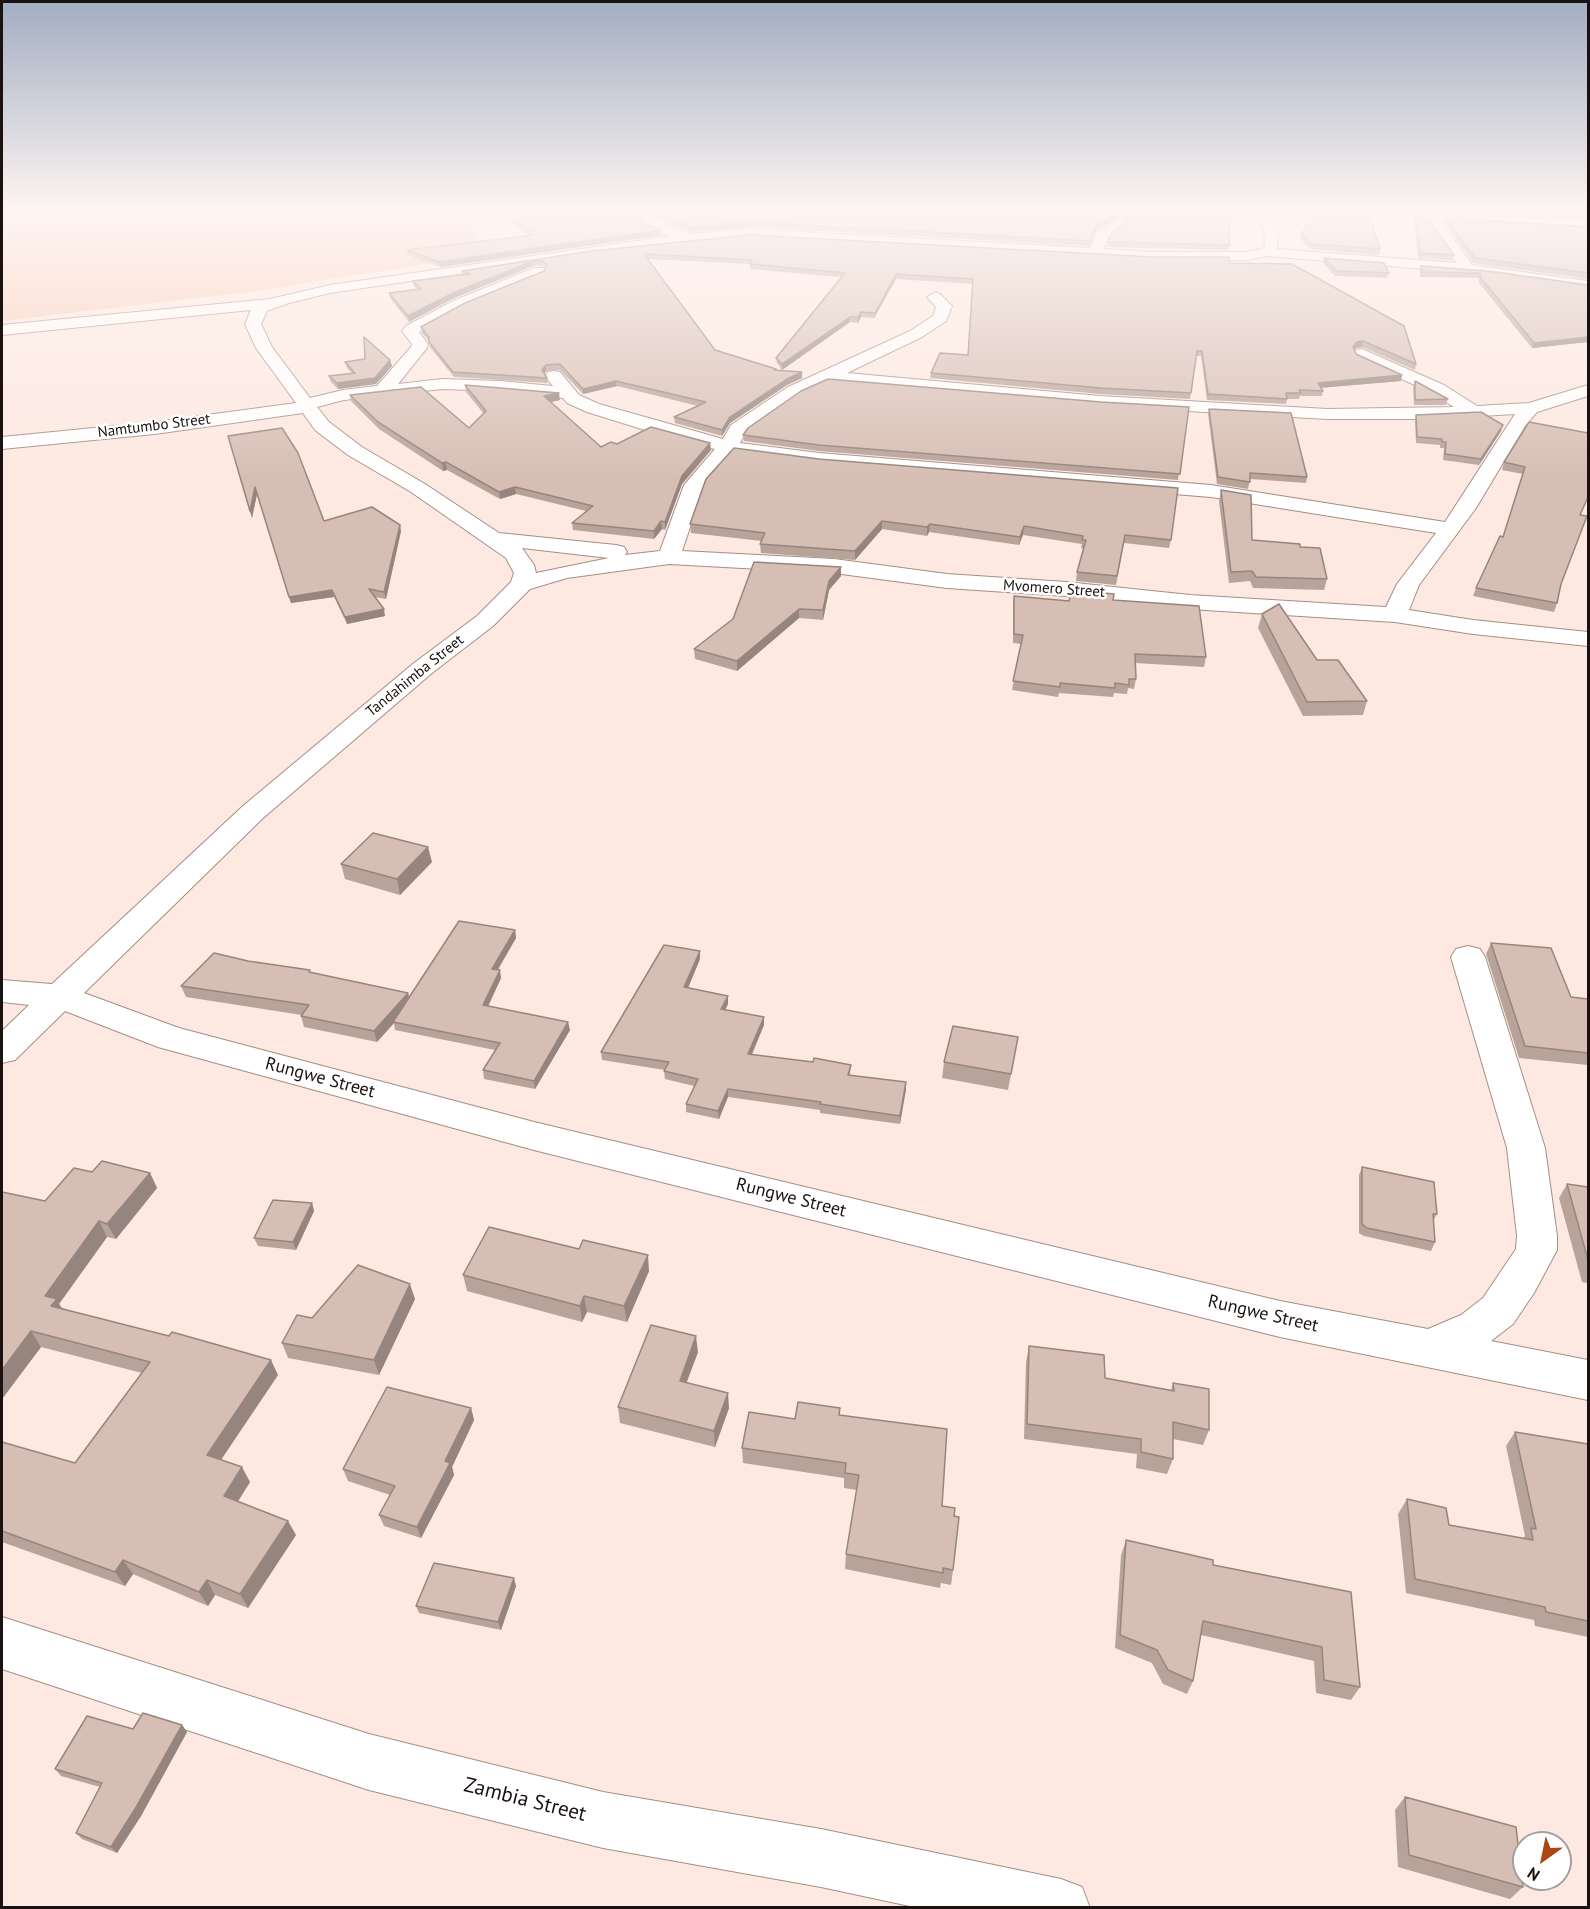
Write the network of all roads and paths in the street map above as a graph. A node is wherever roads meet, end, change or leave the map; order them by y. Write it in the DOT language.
graph roads {
  1 [pos="282,301"];
  2 [pos="467,301"];
  3 [pos="939,301"];
  4 [pos="270,304"];
  5 [pos="2,330"];
  6 [pos="1362,354"];
  7 [pos="554,376"];
  8 [pos="824,376"];
  9 [pos="384,389"];
  10 [pos="1588,390"];
  11 [pos="566,393"];
  12 [pos="1560,400"];
  13 [pos="306,406"];
  14 [pos="1531,408"];
  15 [pos="1578,411"];
  16 [pos="1474,412"];
  17 [pos="2,443"];
  18 [pos="728,447"];
  19 [pos="1450,529"];
  20 [pos="495,539"];
  21 [pos="662,558"];
  22 [pos="522,584"];
  23 [pos="1395,615"];
  24 [pos="1588,639"];
  25 [pos="1468,957"];
  26 [pos="2,991"];
  27 [pos="59,996"];
  28 [pos="2,1051"];
  29 [pos="1430,1349"];
  30 [pos="1587,1386"];
  31 [pos="2,1643"];
  32 [pos="1061,1908"];
  1 -- 4 [label="street"];
  2 -- 9 [label="street"];
  3 -- 8 [label="street"];
  4 -- 5 [label="street"];
  4 -- 13 [label="street"];
  6 -- 16 [label="street"];
  7 -- 11 [label="street"];
  8 -- 16 [label="street"];
  8 -- 18 [label="street"];
  9 -- 11 [label="street, Namtumbo Street"];
  9 -- 13 [label="street, Namtumbo Street"];
  10 -- 12 [label="street"];
  11 -- 18 [label="street"];
  12 -- 14 [label="street"];
  12 -- 15 [label="street"];
  13 -- 17 [label="street, Namtumbo Street"];
  13 -- 20 [label="street"];
  14 -- 16 [label="street"];
  14 -- 19 [label="street"];
  18 -- 19 [label="street"];
  18 -- 21 [label="street"];
  19 -- 23 [label="street"];
  20 -- 21 [label="street"];
  20 -- 22 [label="street"];
  21 -- 22 [label="street, Mvomero Street"];
  21 -- 23 [label="street, Mvomero Street"];
  22 -- 27 [label="street, Tandahimba Street"];
  23 -- 24 [label="street, Mvomero Street"];
  25 -- 29 [label="street"];
  26 -- 27 [label="street, Rungwe Street"];
  27 -- 28 [label="street, Tandahimba Street"];
  27 -- 29 [label="street, Rungwe Street"];
  29 -- 30 [label="street, Rungwe Street"];
  31 -- 32 [label="street, Zambia Street"];
}
